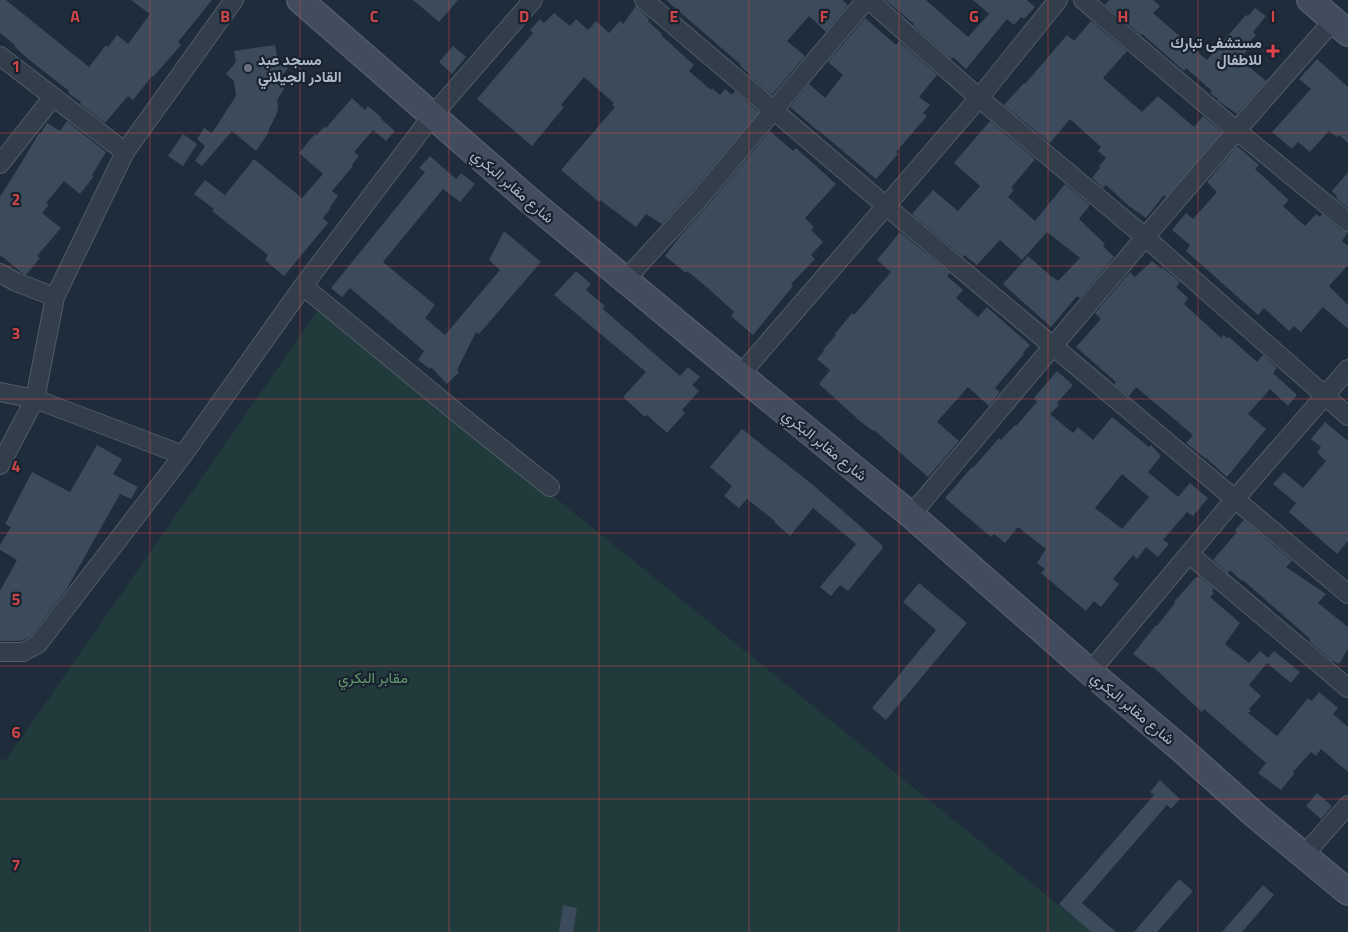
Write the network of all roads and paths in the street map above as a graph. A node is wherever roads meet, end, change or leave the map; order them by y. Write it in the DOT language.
graph roads {
  1 [pos="234,0"];
  2 [pos="533,0"];
  3 [pos="644,0"];
  4 [pos="867,0"];
  5 [pos="1058,0"];
  6 [pos="1083,0"];
  7 [pos="1310,0"];
  8 [pos="303,1"];
  9 [pos="1341,27"];
  10 [pos="0,56"];
  11 [pos="53,97"];
  12 [pos="980,98"];
  13 [pos="774,111"];
  14 [pos="432,116"];
  15 [pos="1237,131"];
  16 [pos="125,152"];
  17 [pos="0,164"];
  18 [pos="886,206"];
  19 [pos="1348,222"];
  20 [pos="1145,237"];
  21 [pos="0,273"];
  22 [pos="625,280"];
  23 [pos="303,286"];
  24 [pos="55,297"];
  25 [pos="1054,346"];
  26 [pos="1348,369"];
  27 [pos="740,376"];
  28 [pos="0,392"];
  29 [pos="1326,395"];
  30 [pos="34,399"];
  31 [pos="1348,416"];
  32 [pos="184,456"];
  33 [pos="0,465"];
  34 [pos="550,487"];
  35 [pos="1234,500"];
  36 [pos="911,515"];
  37 [pos="1189,554"];
  38 [pos="1348,594"];
  39 [pos="0,652"];
  40 [pos="1090,672"];
  41 [pos="1348,688"];
  42 [pos="1348,805"];
  43 [pos="1304,855"];
  44 [pos="1348,892"];
  1 -- 16 [label="street"];
  2 -- 14 [label="street"];
  3 -- 13 [label="street"];
  4 -- 12 [label="street"];
  4 -- 13 [label="street"];
  5 -- 12 [label="street"];
  6 -- 15 [label="street"];
  7 -- 9 [label="street"];
  8 -- 14 [label="street, شارع مقابر البكري"];
  9 -- 15 [label="street"];
  10 -- 11 [label="street"];
  11 -- 16 [label="street"];
  11 -- 17 [label="street"];
  12 -- 18 [label="street"];
  12 -- 20 [label="street"];
  13 -- 18 [label="street"];
  13 -- 22 [label="street"];
  14 -- 22 [label="street, شارع مقابر البكري"];
  14 -- 23 [label="street"];
  15 -- 19 [label="street"];
  15 -- 20 [label="street"];
  16 -- 24 [label="street"];
  18 -- 25 [label="street"];
  18 -- 27 [label="street"];
  20 -- 25 [label="street"];
  20 -- 29 [label="street"];
  21 -- 24 [label="street"];
  22 -- 27 [label="street, شارع مقابر البكري"];
  23 -- 32 [label="street"];
  23 -- 34 [label="street"];
  24 -- 30 [label="street"];
  25 -- 35 [label="street"];
  25 -- 36 [label="street"];
  26 -- 29 [label="street"];
  27 -- 36 [label="street, شارع مقابر البكري"];
  28 -- 30 [label="street"];
  29 -- 31 [label="street"];
  29 -- 35 [label="street"];
  30 -- 32 [label="street"];
  30 -- 33 [label="street"];
  32 -- 39 [label="street"];
  35 -- 37 [label="street"];
  35 -- 38 [label="street"];
  36 -- 40 [label="street, شارع مقابر البكري"];
  37 -- 40 [label="street"];
  37 -- 41 [label="street"];
  40 -- 43 [label="street, شارع مقابر البكري"];
  42 -- 43 [label="street"];
  43 -- 44 [label="street, شارع مقابر البكري"];
}
